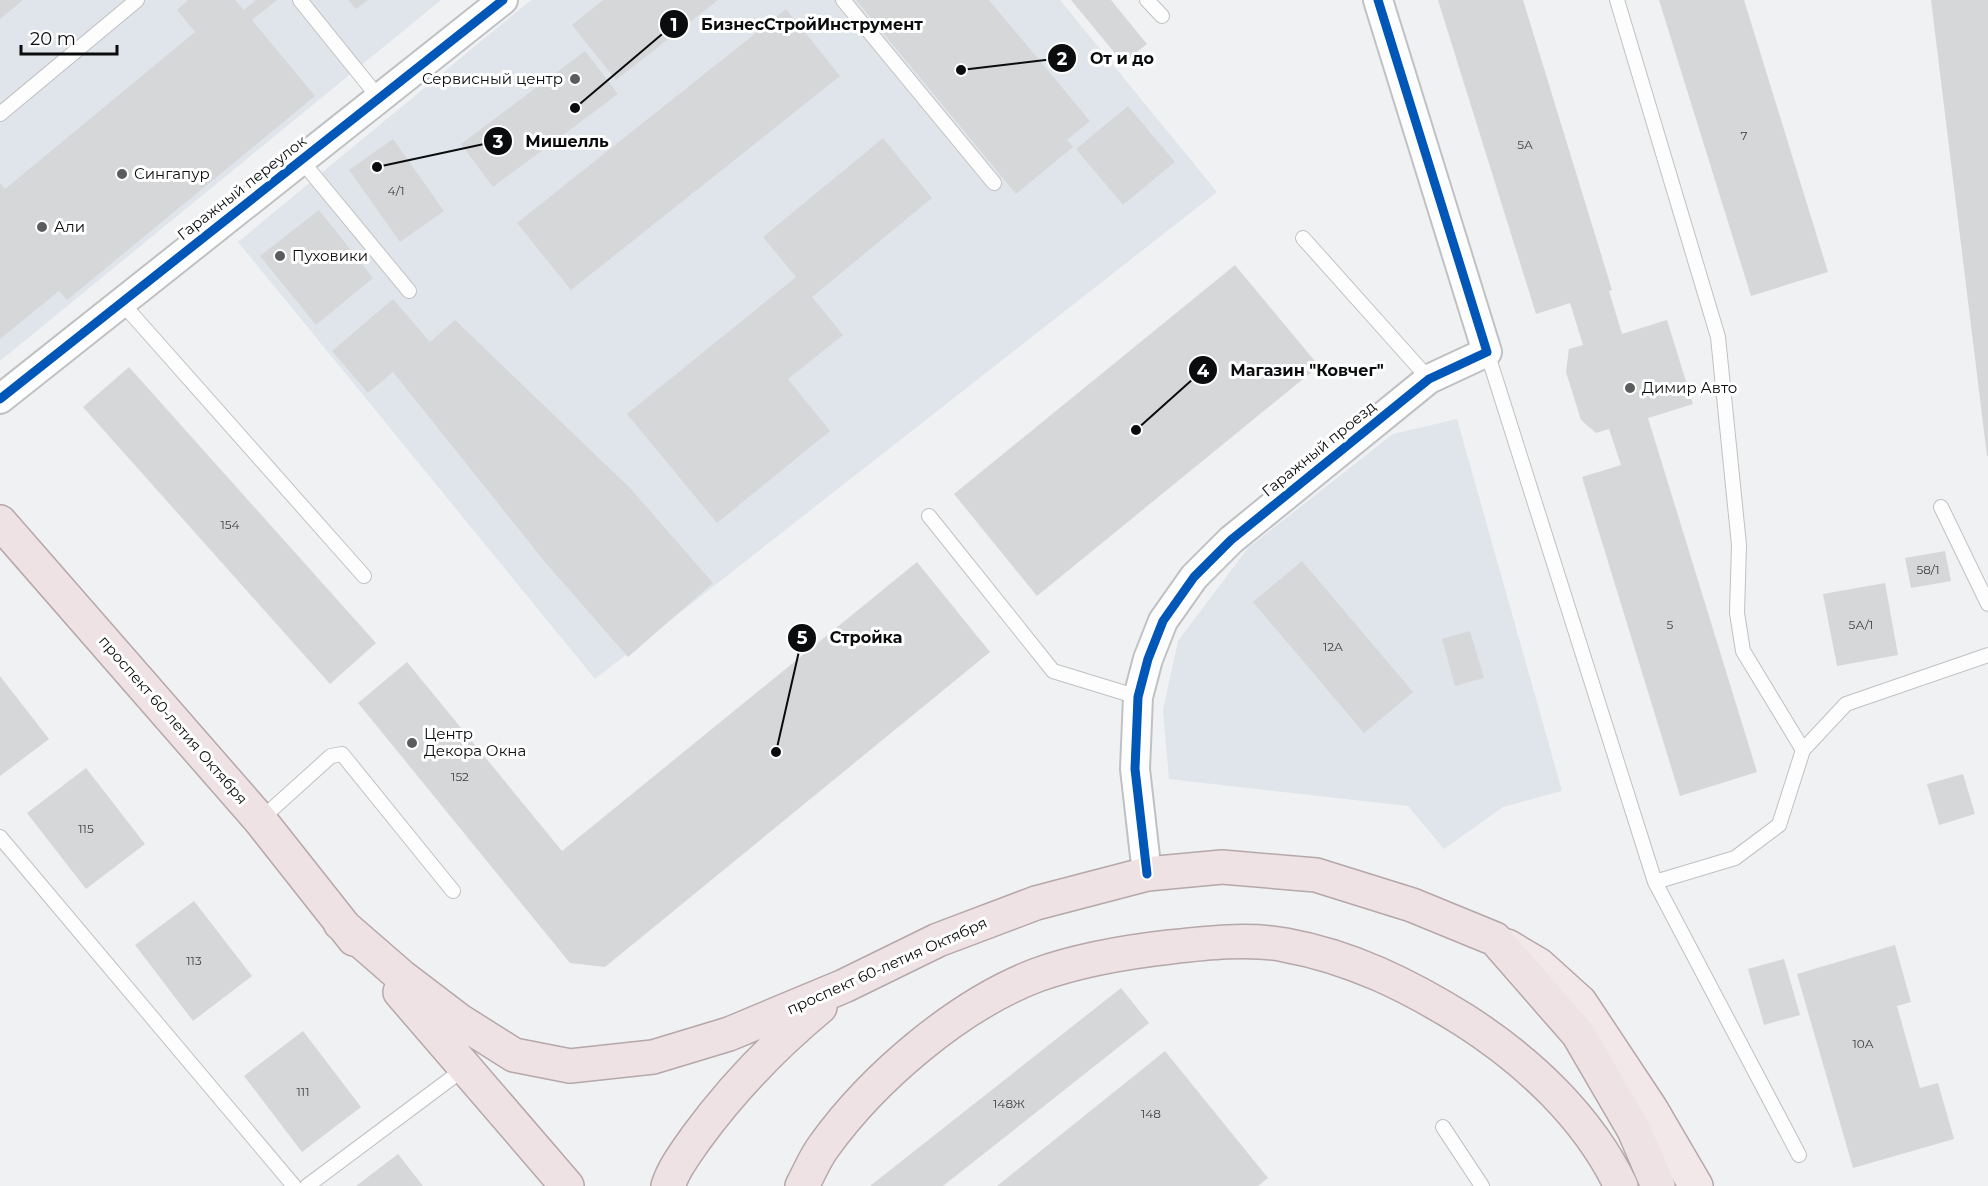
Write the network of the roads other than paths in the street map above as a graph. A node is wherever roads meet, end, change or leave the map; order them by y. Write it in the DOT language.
graph roads {
  1 [pos="137,0"];
  2 [pos="300,0"];
  3 [pos="502,0"];
  4 [pos="843,0"];
  5 [pos="1147,0"];
  6 [pos="1378,0"];
  7 [pos="1617,0"];
  8 [pos="1162,16"];
  9 [pos="380,98"];
  10 [pos="0,114"];
  11 [pos="301,160"];
  12 [pos="994,183"];
  13 [pos="1303,238"];
  14 [pos="409,291"];
  15 [pos="122,303"];
  16 [pos="1487,352"];
  17 [pos="1429,379"];
  18 [pos="0,399"];
  19 [pos="1941,507"];
  20 [pos="929,516"];
  21 [pos="0,522"];
  22 [pos="364,576"];
  23 [pos="1984,589"];
  24 [pos="1988,604"];
  25 [pos="1988,655"];
  26 [pos="1138,697"];
  27 [pos="1803,750"];
  28 [pos="260,820"];
  29 [pos="0,837"];
  30 [pos="1147,874"];
  31 [pos="1655,882"];
  32 [pos="453,891"];
  33 [pos="340,923"];
  34 [pos="1495,939"];
  35 [pos="844,986"];
  36 [pos="465,1068"];
  37 [pos="1443,1127"];
  38 [pos="1799,1155"];
  39 [pos="294,1186"];
  40 [pos="307,1186"];
  41 [pos="567,1186"];
  42 [pos="668,1186"];
  43 [pos="802,1186"];
  44 [pos="1482,1186"];
  45 [pos="1621,1186"];
  46 [pos="1658,1186"];
  47 [pos="1696,1186"];
  1 -- 10 [label="lane"];
  2 -- 9 [label="lane"];
  3 -- 9 [label="street, Гаражный переулок"];
  4 -- 12 [label="lane"];
  5 -- 8 [label="lane"];
  6 -- 16 [label="street"];
  7 -- 27 [label="lane"];
  9 -- 11 [label="street, Гаражный переулок"];
  11 -- 14 [label="lane"];
  11 -- 15 [label="street, Гаражный переулок"];
  13 -- 17 [label="lane"];
  15 -- 18 [label="street, Гаражный переулок"];
  15 -- 22 [label="lane"];
  16 -- 17 [label="street, Гаражный проезд"];
  16 -- 31 [label="lane"];
  17 -- 26 [label="street, Гаражный проезд"];
  19 -- 23 [label="lane"];
  20 -- 26 [label="lane"];
  21 -- 28 [label="highway, проспект 60-летия Октября"];
  23 -- 24 [label="lane"];
  25 -- 27 [label="lane"];
  26 -- 30 [label="street, Гаражный проезд"];
  27 -- 31 [label="lane"];
  28 -- 32 [label="lane"];
  28 -- 33 [label="highway, проспект 60-летия Октября"];
  29 -- 39 [label="lane"];
  30 -- 34 [label="highway, проспект 60-летия Октября"];
  30 -- 35 [label="highway, проспект 60-летия Октября"];
  31 -- 38 [label="lane"];
  33 -- 35 [label="highway, проспект 60-летия Октября"];
  33 -- 36 [label="highway, проспект 60-летия Октября"];
  34 -- 46 [label="highway, проспект 60-летия Октября"];
  34 -- 47 [label="main road"];
  35 -- 42 [label="highway"];
  36 -- 40 [label="lane"];
  36 -- 41 [label="highway, проспект 60-летия Октября"];
  37 -- 44 [label="lane"];
  43 -- 45 [label="highway"];
}
